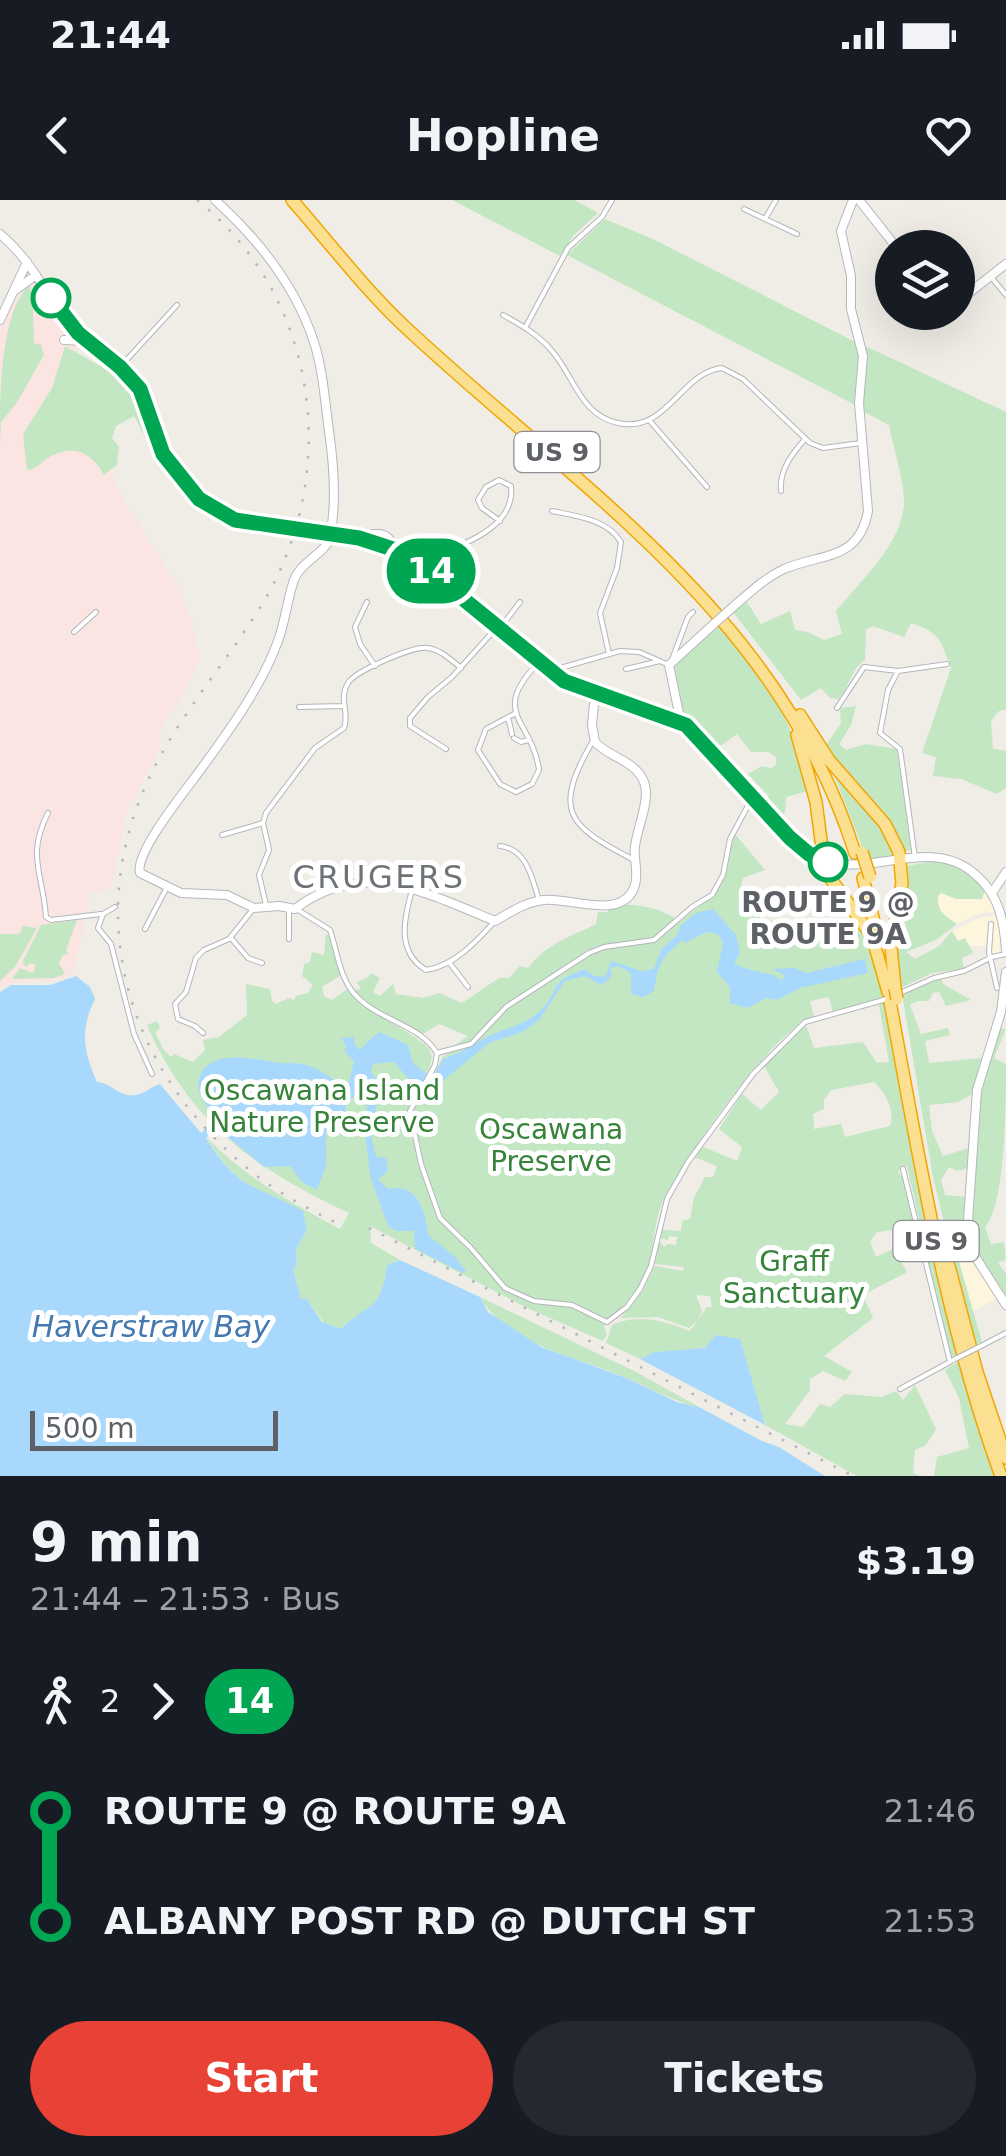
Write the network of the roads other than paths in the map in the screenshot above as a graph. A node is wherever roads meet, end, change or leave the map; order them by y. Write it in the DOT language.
graph roads {
  1 [pos="215,200"];
  2 [pos="292,200"];
  3 [pos="302,200"];
  4 [pos="612,200"];
  5 [pos="776,200"];
  6 [pos="856,200"];
  7 [pos="744,209"];
  8 [pos="765,219"];
  9 [pos="882,230"];
  10 [pos="0,234"];
  11 [pos="797,234"];
  12 [pos="27,262"];
  13 [pos="1006,264"];
  14 [pos="36,275"];
  15 [pos="991,277"];
  16 [pos="975,289"];
  17 [pos="14,291"];
  18 [pos="1006,295"];
  19 [pos="177,305"];
  20 [pos="503,314"];
  21 [pos="0,320"];
  22 [pos="525,328"];
  23 [pos="64,340"];
  24 [pos="85,341"];
  25 [pos="120,367"];
  26 [pos="649,420"];
  27 [pos="805,439"];
  28 [pos="861,443"];
  29 [pos="707,487"];
  30 [pos="782,491"];
  31 [pos="552,511"];
  32 [pos="500,521"];
  33 [pos="330,534"];
  34 [pos="420,562"];
  35 [pos="367,602"];
  36 [pos="520,602"];
  37 [pos="96,612"];
  38 [pos="693,612"];
  39 [pos="498,629"];
  40 [pos="74,632"];
  41 [pos="609,654"];
  42 [pos="539,662"];
  43 [pos="665,663"];
  44 [pos="948,664"];
  45 [pos="375,666"];
  46 [pos="461,668"];
  47 [pos="626,669"];
  48 [pos="550,671"];
  49 [pos="898,671"];
  50 [pos="770,682"];
  51 [pos="595,693"];
  52 [pos="343,706"];
  53 [pos="299,707"];
  54 [pos="837,708"];
  55 [pos="516,713"];
  56 [pos="800,715"];
  57 [pos="508,717"];
  58 [pos="681,723"];
  59 [pos="594,739"];
  60 [pos="528,740"];
  61 [pos="446,748"];
  62 [pos="752,799"];
  63 [pos="48,813"];
  64 [pos="264,824"];
  65 [pos="222,834"];
  66 [pos="500,846"];
  67 [pos="858,852"];
  68 [pos="908,858"];
  69 [pos="823,860"];
  70 [pos="635,861"];
  71 [pos="1006,872"];
  72 [pos="146,873"];
  73 [pos="154,882"];
  74 [pos="166,888"];
  75 [pos="413,888"];
  76 [pos="992,893"];
  77 [pos="539,900"];
  78 [pos="267,906"];
  79 [pos="116,908"];
  80 [pos="254,908"];
  81 [pos="292,908"];
  82 [pos="103,914"];
  83 [pos="495,921"];
  84 [pos="991,924"];
  85 [pos="145,929"];
  86 [pos="231,938"];
  87 [pos="289,939"];
  88 [pos="1006,952"];
  89 [pos="990,958"];
  90 [pos="450,962"];
  91 [pos="262,964"];
  92 [pos="1006,972"];
  93 [pos="468,987"];
  94 [pos="998,988"];
  95 [pos="893,995"];
  96 [pos="1002,1025"];
  97 [pos="203,1033"];
  98 [pos="437,1053"];
  99 [pos="152,1074"];
  100 [pos="903,1170"];
  101 [pos="1006,1305"];
  102 [pos="1006,1333"];
  103 [pos="952,1361"];
  104 [pos="900,1389"];
  105 [pos="1006,1458"];
  106 [pos="1001,1476"];
  1 -- 33 [label="street"];
  2 -- 50 [label="highway, US 9"];
  3 -- 56 [label="highway, US 9"];
  4 -- 22 [label="street"];
  5 -- 8 [label="street"];
  6 -- 9 [label="street"];
  6 -- 28 [label="street"];
  7 -- 8 [label="street"];
  8 -- 11 [label="street"];
  10 -- 12 [label="street"];
  12 -- 14 [label="street"];
  12 -- 17 [label="street"];
  13 -- 15 [label="street"];
  14 -- 17 [label="street"];
  14 -- 24 [label="street"];
  15 -- 16 [label="street"];
  15 -- 18 [label="street"];
  17 -- 21 [label="street"];
  19 -- 25 [label="street"];
  20 -- 22 [label="street"];
  22 -- 26 [label="street"];
  23 -- 24 [label="street"];
  24 -- 25 [label="street"];
  25 -- 33 [label="street, bridge"];
  26 -- 27 [label="street"];
  26 -- 29 [label="street"];
  27 -- 28 [label="street"];
  27 -- 30 [label="street"];
  28 -- 43 [label="street, bridge"];
  31 -- 41 [label="street"];
  32 -- 32 [label="street"];
  32 -- 34 [label="street"];
  33 -- 34 [label="street"];
  33 -- 73 [label="street"];
  34 -- 39 [label="street"];
  35 -- 45 [label="street"];
  36 -- 39 [label="street"];
  37 -- 40 [label="street"];
  38 -- 43 [label="street"];
  39 -- 42 [label="street"];
  39 -- 46 [label="street"];
  41 -- 43 [label="street"];
  41 -- 48 [label="street"];
  42 -- 48 [label="street"];
  42 -- 55 [label="street"];
  43 -- 47 [label="street"];
  43 -- 58 [label="street"];
  44 -- 49 [label="street"];
  45 -- 46 [label="street"];
  45 -- 52 [label="street"];
  46 -- 61 [label="street"];
  48 -- 51 [label="street"];
  49 -- 54 [label="street"];
  49 -- 68 [label="street"];
  50 -- 67 [label="highway, US 9"];
  50 -- 69 [label="highway"];
  51 -- 58 [label="street"];
  51 -- 59 [label="street"];
  52 -- 53 [label="street"];
  52 -- 64 [label="street"];
  55 -- 57 [label="street"];
  55 -- 60 [label="street"];
  56 -- 67 [label="highway, US 9"];
  56 -- 68 [label="highway"];
  57 -- 60 [label="street"];
  57 -- 60 [label="street"];
  58 -- 62 [label="street"];
  59 -- 70 [label="street"];
  59 -- 70 [label="street"];
  62 -- 69 [label="street"];
  62 -- 98 [label="street"];
  63 -- 82 [label="street"];
  64 -- 65 [label="street"];
  64 -- 78 [label="street"];
  66 -- 77 [label="street"];
  67 -- 95 [label="highway, US 9"];
  68 -- 69 [label="street"];
  68 -- 76 [label="street"];
  68 -- 95 [label="highway"];
  69 -- 95 [label="highway"];
  70 -- 77 [label="street"];
  71 -- 76 [label="street"];
  72 -- 73 [label="street"];
  73 -- 74 [label="street"];
  74 -- 80 [label="street"];
  74 -- 85 [label="street"];
  75 -- 81 [label="street"];
  75 -- 83 [label="street"];
  75 -- 90 [label="street"];
  76 -- 88 [label="street"];
  77 -- 83 [label="street"];
  78 -- 80 [label="street"];
  78 -- 81 [label="street"];
  79 -- 82 [label="street"];
  80 -- 86 [label="street"];
  81 -- 87 [label="street"];
  81 -- 98 [label="street"];
  82 -- 99 [label="street"];
  83 -- 90 [label="street"];
  84 -- 89 [label="street"];
  86 -- 91 [label="street"];
  86 -- 97 [label="street"];
  88 -- 89 [label="street"];
  89 -- 94 [label="street"];
  89 -- 98 [label="street"];
  90 -- 93 [label="street"];
  92 -- 96 [label="street"];
  95 -- 105 [label="highway, US 9"];
  95 -- 106 [label="highway, US 9"];
  96 -- 101 [label="street"];
  100 -- 103 [label="street"];
  102 -- 103 [label="street, bridge"];
  103 -- 104 [label="street"];
}
